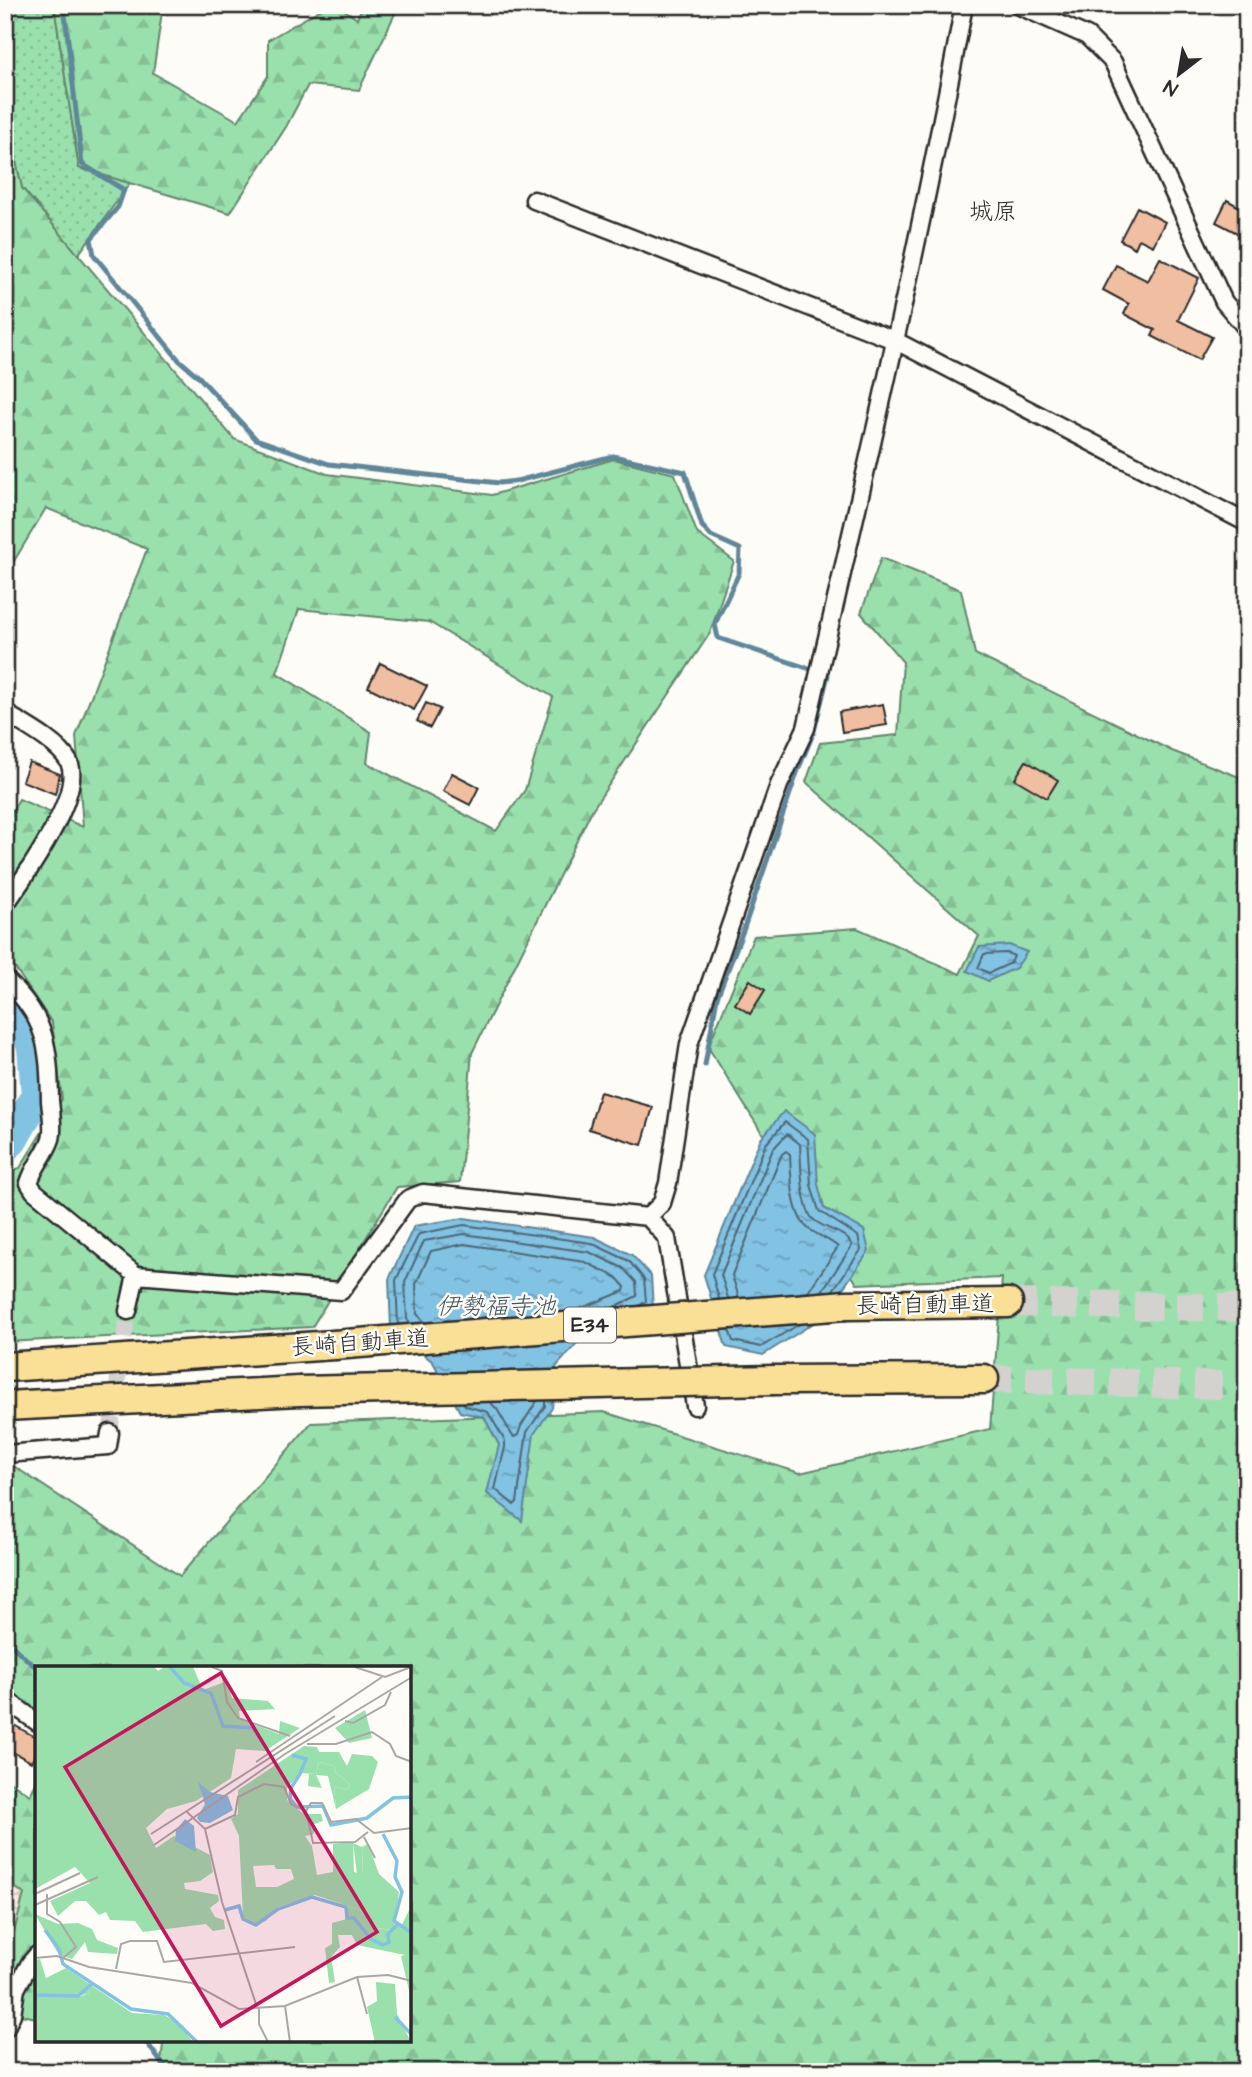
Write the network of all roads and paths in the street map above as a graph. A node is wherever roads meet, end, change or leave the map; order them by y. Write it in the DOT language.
graph roads {
  1 [pos="964,5"];
  2 [pos="1017,5"];
  3 [pos="534,200"];
  4 [pos="1247,329"];
  5 [pos="894,340"];
  6 [pos="1247,523"];
  7 [pos="5,713"];
  8 [pos="5,905"];
  9 [pos="5,979"];
  10 [pos="648,1217"];
  11 [pos="136,1275"];
  12 [pos="1008,1303"];
  13 [pos="128,1311"];
  14 [pos="5,1367"];
  15 [pos="984,1379"];
  16 [pos="5,1406"];
  17 [pos="695,1406"];
  18 [pos="110,1433"];
  19 [pos="5,1454"];
  20 [pos="5,1699"];
  21 [pos="35,1720"];
  22 [pos="35,1957"];
  23 [pos="5,2029"];
  1 -- 5 [label="street"];
  2 -- 4 [label="street"];
  3 -- 5 [label="street"];
  5 -- 6 [label="street"];
  5 -- 10 [label="street"];
  7 -- 8 [label="street"];
  9 -- 11 [label="street"];
  10 -- 11 [label="street"];
  10 -- 17 [label="street"];
  11 -- 13 [label="street"];
  12 -- 14 [label="highway, 長崎自動車道 / E34, bridge"];
  15 -- 16 [label="highway, 長崎自動車道, bridge"];
  18 -- 19 [label="street"];
  20 -- 21 [label="street"];
  22 -- 23 [label="street"];
}
